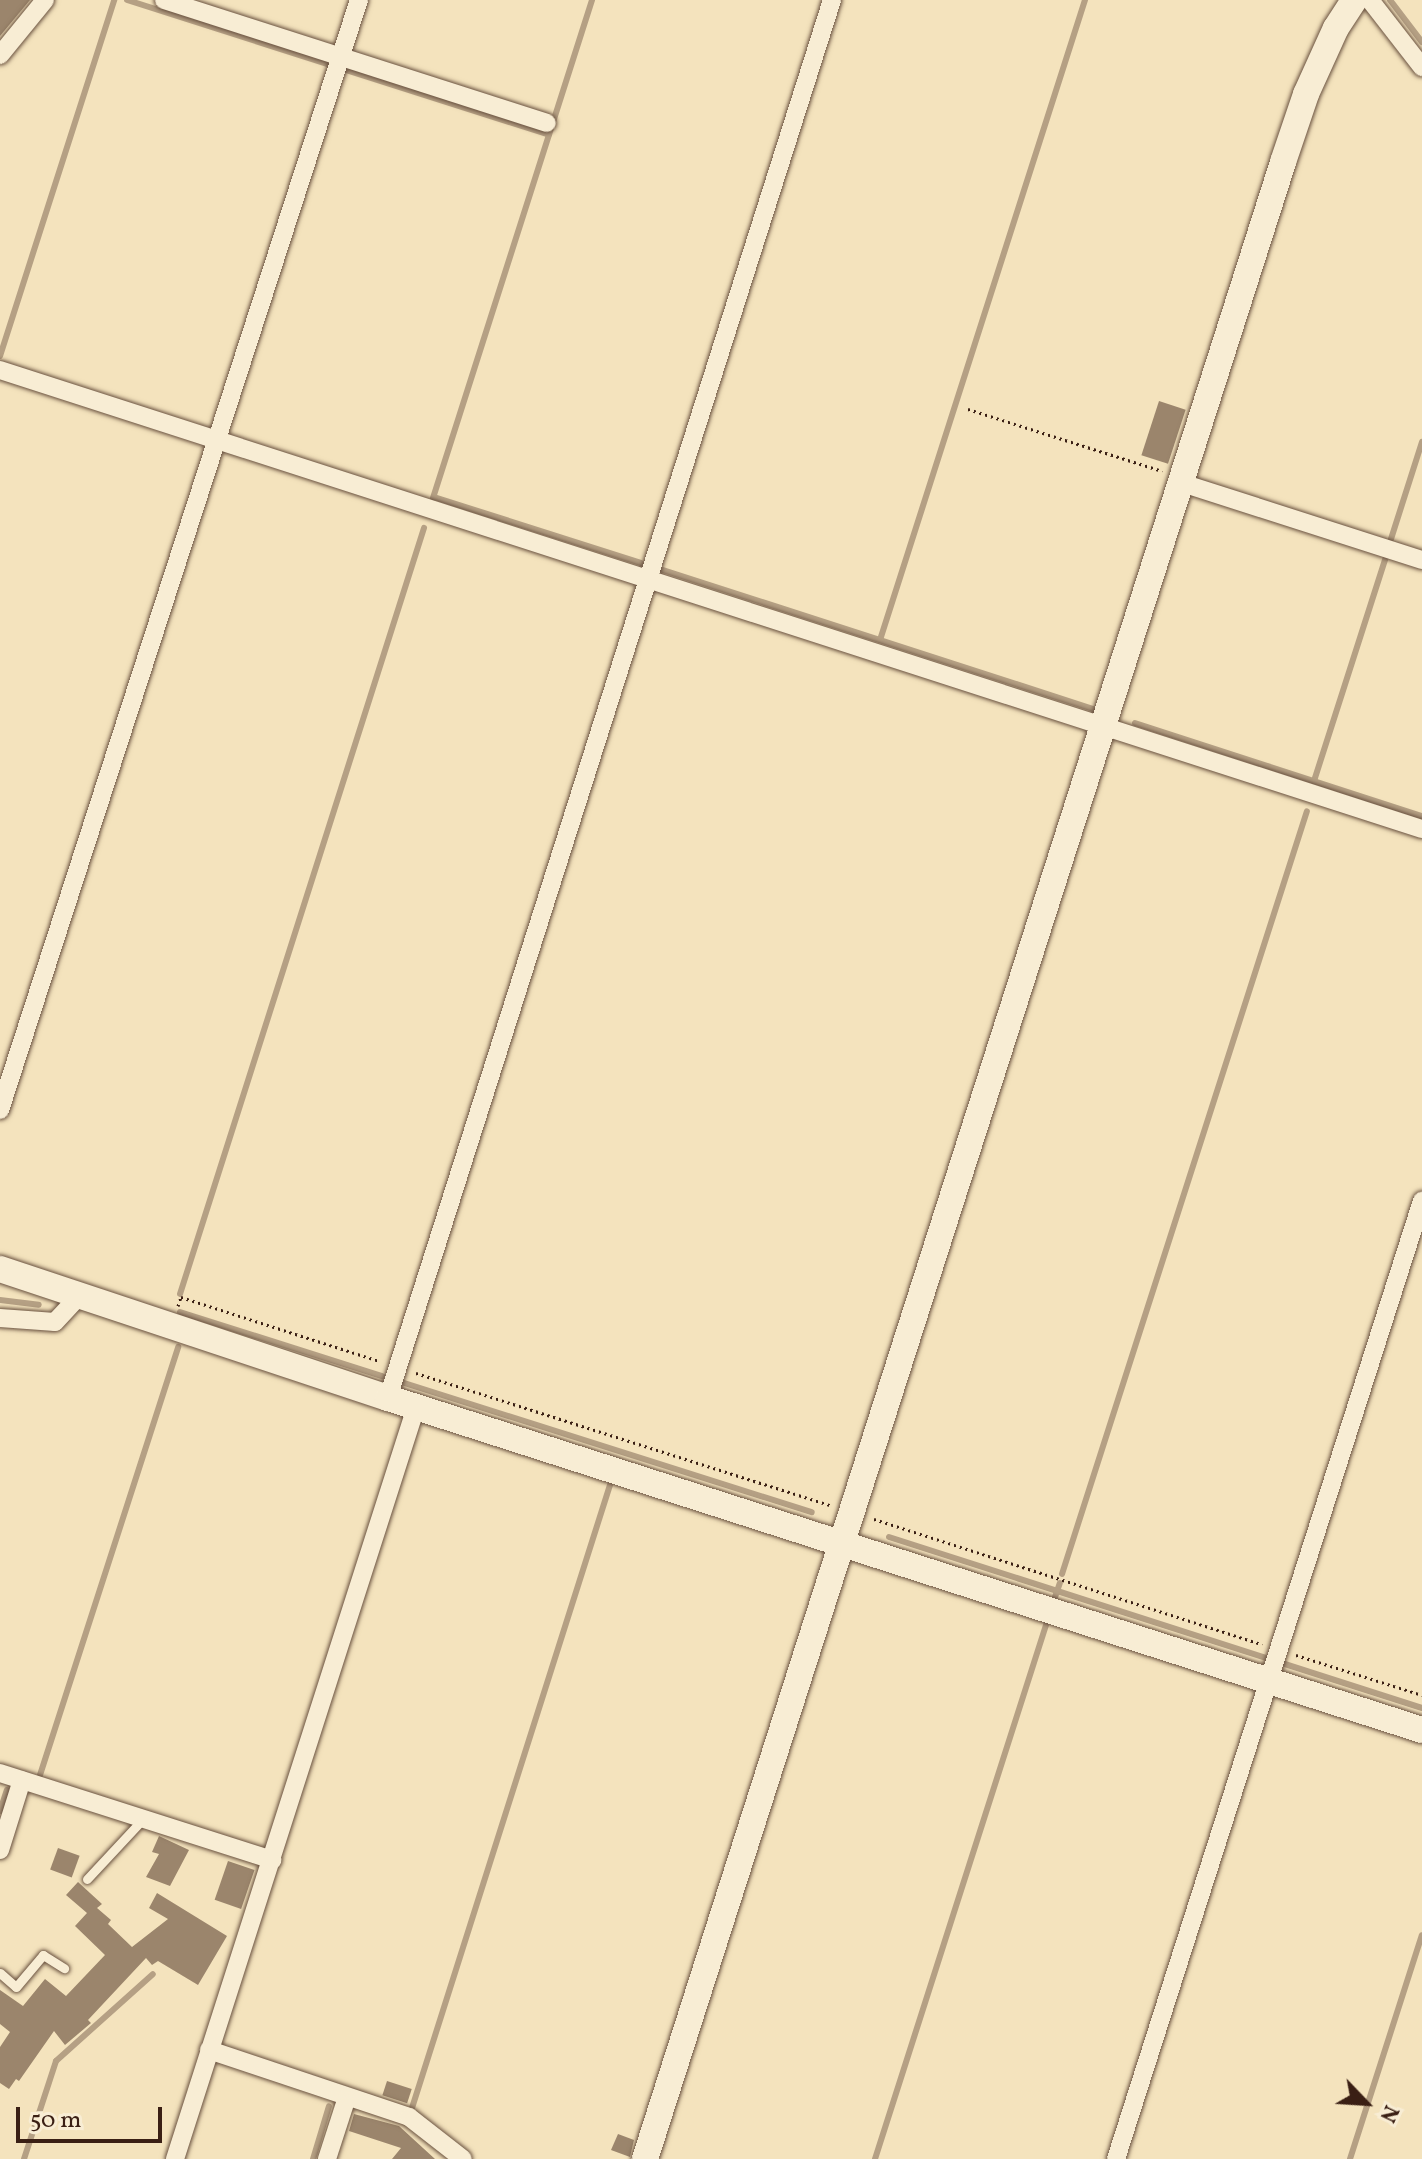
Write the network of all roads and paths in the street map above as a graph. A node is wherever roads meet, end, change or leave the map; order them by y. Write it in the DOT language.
graph roads {
  1 [pos="45,0"];
  2 [pos="164,0"];
  3 [pos="359,0"];
  4 [pos="832,0"];
  5 [pos="1354,0"];
  6 [pos="1370,0"];
  7 [pos="0,55"];
  8 [pos="338,65"];
  9 [pos="1422,67"];
  10 [pos="547,123"];
  11 [pos="0,370"];
  12 [pos="968,409"];
  13 [pos="216,441"];
  14 [pos="1183,481"];
  15 [pos="1422,560"];
  16 [pos="647,578"];
  17 [pos="1104,726"];
  18 [pos="1422,829"];
  19 [pos="0,1110"];
  20 [pos="1422,1201"];
  21 [pos="0,1269"];
  22 [pos="78,1297"];
  23 [pos="177,1307"];
  24 [pos="0,1318"];
  25 [pos="398,1367"];
  26 [pos="388,1398"];
  27 [pos="416,1407"];
  28 [pos="853,1512"];
  29 [pos="844,1543"];
  30 [pos="1275,1663"];
  31 [pos="1422,1695"];
  32 [pos="1422,1730"];
  33 [pos="0,1773"];
  34 [pos="22,1780"];
  35 [pos="143,1819"];
  36 [pos="0,1850"];
  37 [pos="272,1860"];
  38 [pos="87,1879"];
  39 [pos="64,1968"];
  40 [pos="0,1973"];
  41 [pos="209,2050"];
  42 [pos="347,2097"];
  43 [pos="175,2159"];
  44 [pos="327,2159"];
  45 [pos="463,2159"];
  46 [pos="645,2159"];
  47 [pos="1116,2159"];
  1 -- 7 [label="street"];
  2 -- 8 [label="street"];
  3 -- 8 [label="street"];
  4 -- 16 [label="street"];
  5 -- 14 [label="street"];
  6 -- 9 [label="street"];
  8 -- 10 [label="street"];
  8 -- 13 [label="street"];
  11 -- 13 [label="street"];
  12 -- 14 [label="path"];
  13 -- 16 [label="street"];
  13 -- 19 [label="street"];
  14 -- 15 [label="street"];
  14 -- 17 [label="street"];
  16 -- 17 [label="street"];
  16 -- 25 [label="street"];
  17 -- 18 [label="street"];
  17 -- 28 [label="street"];
  20 -- 30 [label="street"];
  21 -- 22 [label="street"];
  22 -- 24 [label="street"];
  22 -- 26 [label="street"];
  23 -- 25 [label="path"];
  25 -- 26 [label="street"];
  25 -- 28 [label="path"];
  26 -- 27 [label="street"];
  27 -- 29 [label="street"];
  27 -- 37 [label="street"];
  28 -- 29 [label="street"];
  28 -- 30 [label="path"];
  29 -- 30 [label="street"];
  29 -- 46 [label="street"];
  30 -- 31 [label="path"];
  30 -- 32 [label="street"];
  30 -- 47 [label="street"];
  33 -- 34 [label="street"];
  34 -- 35 [label="street"];
  34 -- 36 [label="street"];
  35 -- 37 [label="street"];
  35 -- 38 [label="lane"];
  37 -- 41 [label="street"];
  39 -- 40 [label="lane"];
  41 -- 42 [label="street"];
  41 -- 43 [label="street"];
  42 -- 44 [label="street"];
  42 -- 45 [label="street"];
}
